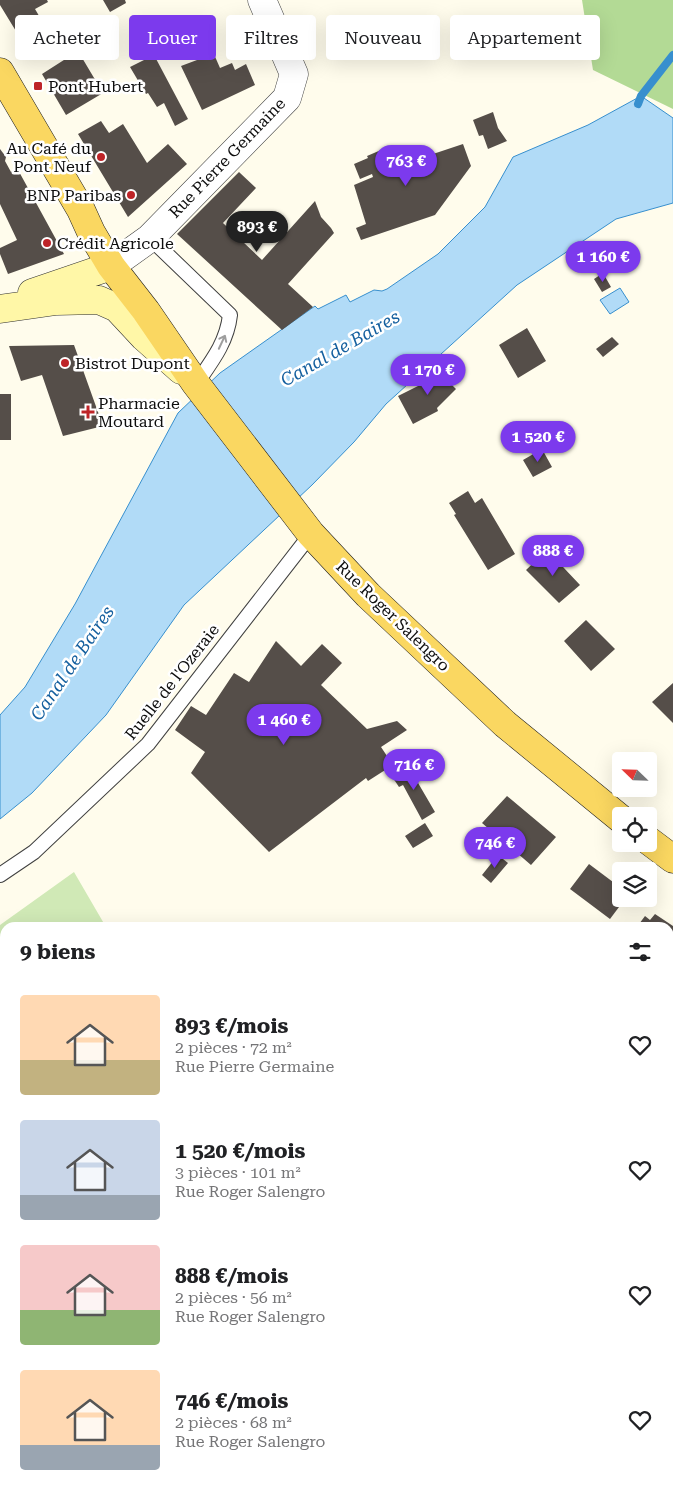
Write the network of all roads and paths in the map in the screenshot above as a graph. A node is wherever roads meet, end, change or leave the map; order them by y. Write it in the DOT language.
graph roads {
  1 [pos="262,0"];
  2 [pos="0,72"];
  3 [pos="150,238"];
  4 [pos="111,266"];
  5 [pos="56,301"];
  6 [pos="0,304"];
  7 [pos="0,309"];
  8 [pos="196,384"];
  9 [pos="311,534"];
  10 [pos="612,812"];
  11 [pos="657,847"];
  12 [pos="673,859"];
  13 [pos="0,875"];
  1 -- 3 [label="street, Rue Pierre Germaine"];
  2 -- 4 [label="main road, Rue Roger Salengro"];
  3 -- 4 [label="street, Rue Pierre Germaine"];
  8 -- 3 [label="lane, one-way"];
  4 -- 5 [label="main road"];
  4 -- 6 [label="main road"];
  4 -- 8 [label="main road, Rue Roger Salengro"];
  5 -- 7 [label="main road"];
  5 -- 8 [label="main road"];
  8 -- 9 [label="main road, Rue Roger Salengro"];
  9 -- 10 [label="main road, Rue Roger Salengro"];
  9 -- 13 [label="lane, Ruelle de l'Ozeraie"];
  11 -- 12 [label="main road"];
}
